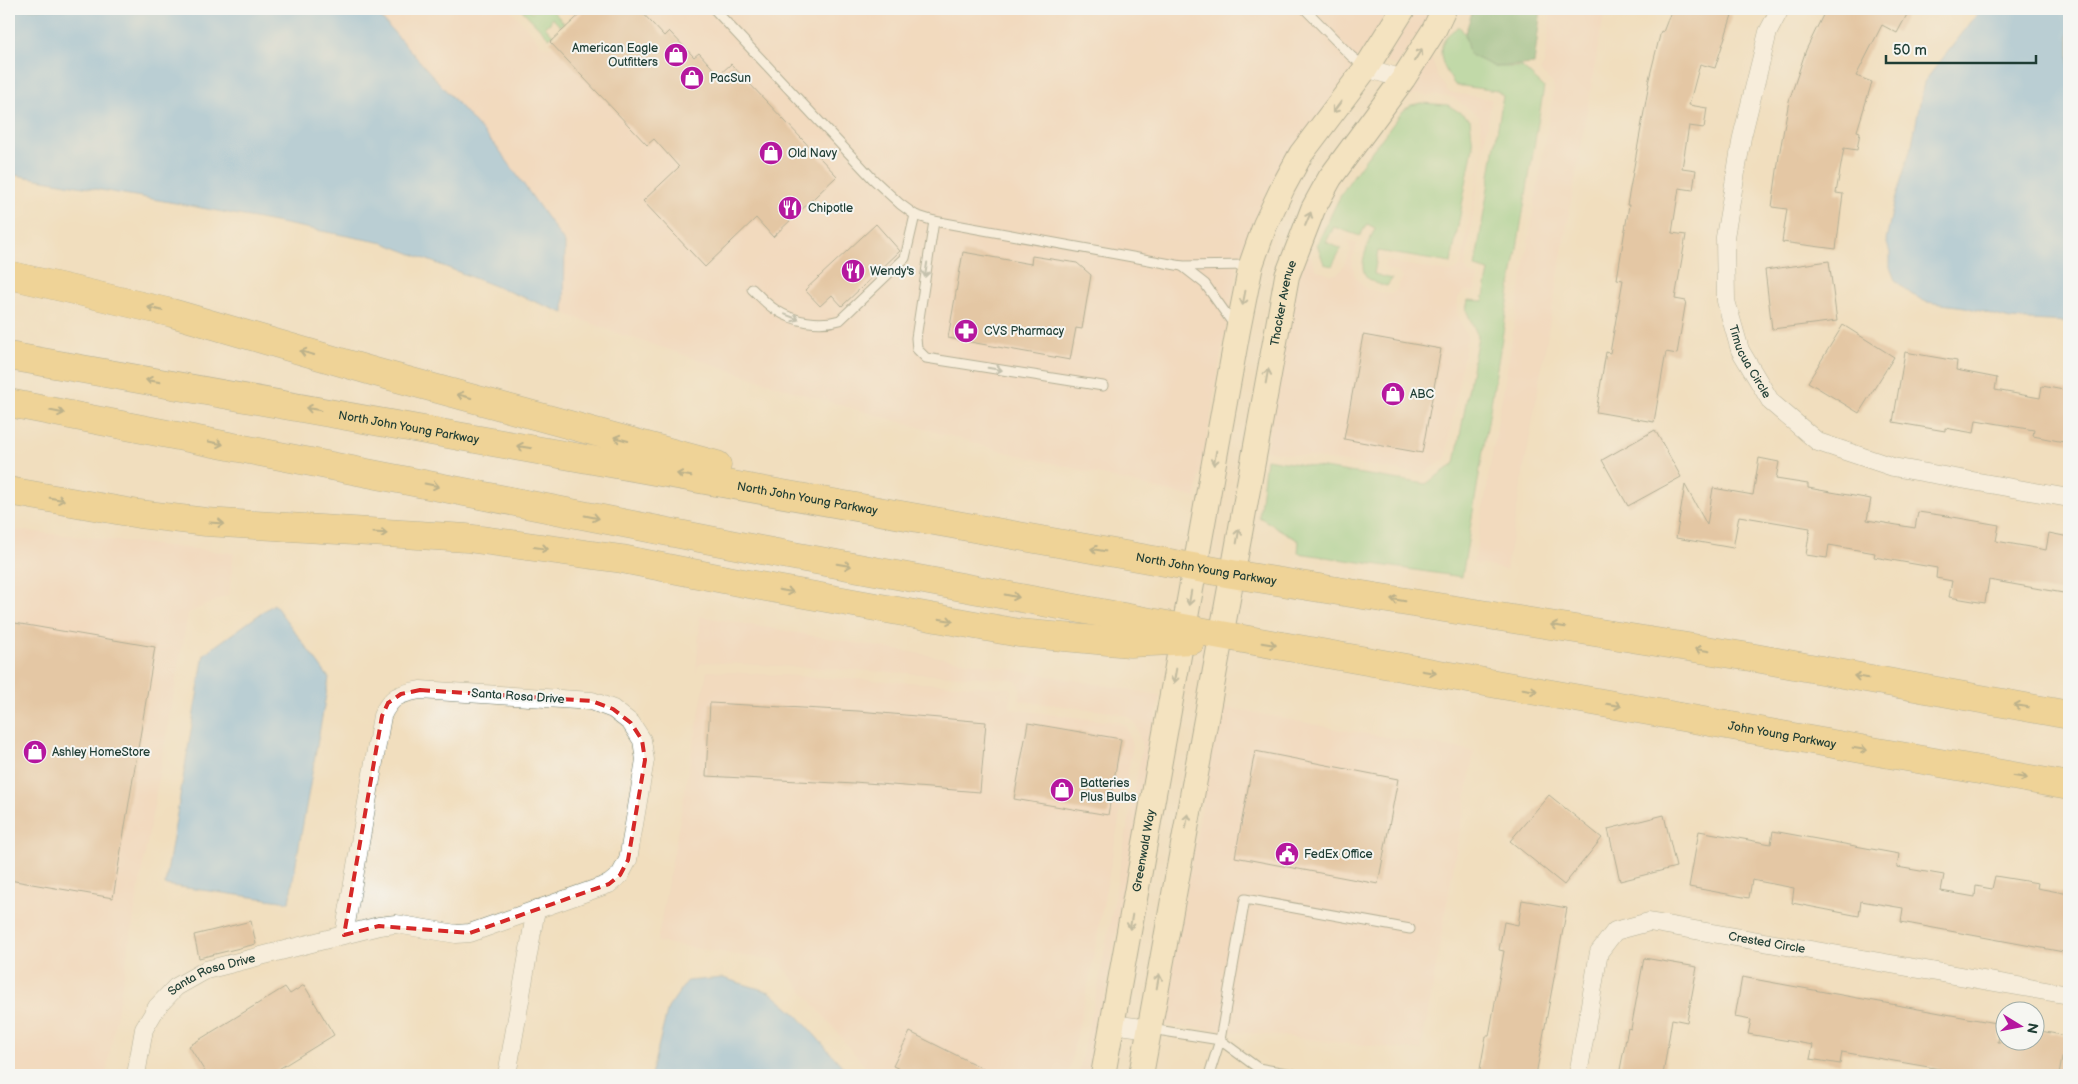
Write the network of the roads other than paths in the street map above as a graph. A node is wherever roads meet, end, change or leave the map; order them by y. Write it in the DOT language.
graph roads {
  1 [pos="714,9"];
  2 [pos="1305,9"];
  3 [pos="1403,9"];
  4 [pos="1444,9"];
  5 [pos="1780,9"];
  6 [pos="1366,68"];
  7 [pos="1403,79"];
  8 [pos="915,215"];
  9 [pos="934,221"];
  10 [pos="1252,265"];
  11 [pos="1182,266"];
  12 [pos="9,275"];
  13 [pos="752,289"];
  14 [pos="1279,312"];
  15 [pos="1238,330"];
  16 [pos="9,356"];
  17 [pos="1103,386"];
  18 [pos="9,403"];
  19 [pos="9,490"];
  20 [pos="2069,498"];
  21 [pos="974,527"];
  22 [pos="1195,567"];
  23 [pos="1232,574"];
  24 [pos="1183,635"];
  25 [pos="1221,635"];
  26 [pos="2069,714"];
  27 [pos="2069,786"];
  28 [pos="536,909"];
  29 [pos="1410,929"];
  30 [pos="344,935"];
  31 [pos="2069,994"];
  32 [pos="1112,1024"];
  33 [pos="1150,1029"];
  34 [pos="1220,1040"];
  35 [pos="136,1075"];
  36 [pos="507,1075"];
  37 [pos="1102,1075"];
  38 [pos="1141,1075"];
  39 [pos="1209,1075"];
  40 [pos="1298,1075"];
  41 [pos="1578,1075"];
  1 -- 8 [label="lane"];
  2 -- 6 [label="lane"];
  3 -- 6 [label="street"];
  7 -- 4 [label="street, Thacker Avenue, one-way"];
  5 -- 20 [label="street, Timucua Circle"];
  6 -- 7 [label="street"];
  6 -- 10 [label="street, one-way"];
  14 -- 7 [label="street, Thacker Avenue, one-way"];
  8 -- 9 [label="lane"];
  13 -- 8 [label="lane, one-way"];
  9 -- 11 [label="lane"];
  9 -- 17 [label="lane, one-way"];
  10 -- 11 [label="lane"];
  10 -- 14 [label="street"];
  10 -- 15 [label="street, one-way"];
  11 -- 15 [label="lane"];
  21 -- 12 [label="highway, one-way"];
  23 -- 14 [label="street, Thacker Avenue, one-way"];
  15 -- 22 [label="street, one-way"];
  21 -- 16 [label="highway, North John Young Parkway, one-way"];
  18 -- 24 [label="highway, one-way"];
  19 -- 24 [label="highway, one-way"];
  22 -- 21 [label="highway, North John Young Parkway, one-way"];
  22 -- 23 [label="highway, North John Young Parkway"];
  22 -- 24 [label="street, one-way"];
  23 -- 25 [label="street, Thacker Avenue"];
  26 -- 23 [label="highway, North John Young Parkway, one-way"];
  24 -- 25 [label="highway"];
  24 -- 32 [label="street, Greenwald Way, one-way"];
  25 -- 27 [label="highway, John Young Parkway, one-way"];
  33 -- 25 [label="street, one-way"];
  28 -- 30 [label="street, Santa Rosa Drive"];
  28 -- 30 [label="street, Santa Rosa Drive"];
  28 -- 36 [label="street"];
  29 -- 34 [label="lane"];
  30 -- 35 [label="street, Santa Rosa Drive"];
  31 -- 41 [label="street, Crested Circle"];
  32 -- 33 [label="street"];
  32 -- 37 [label="street, Greenwald Way"];
  33 -- 34 [label="lane"];
  33 -- 38 [label="street"];
  34 -- 39 [label="lane"];
  34 -- 40 [label="lane"];
}
